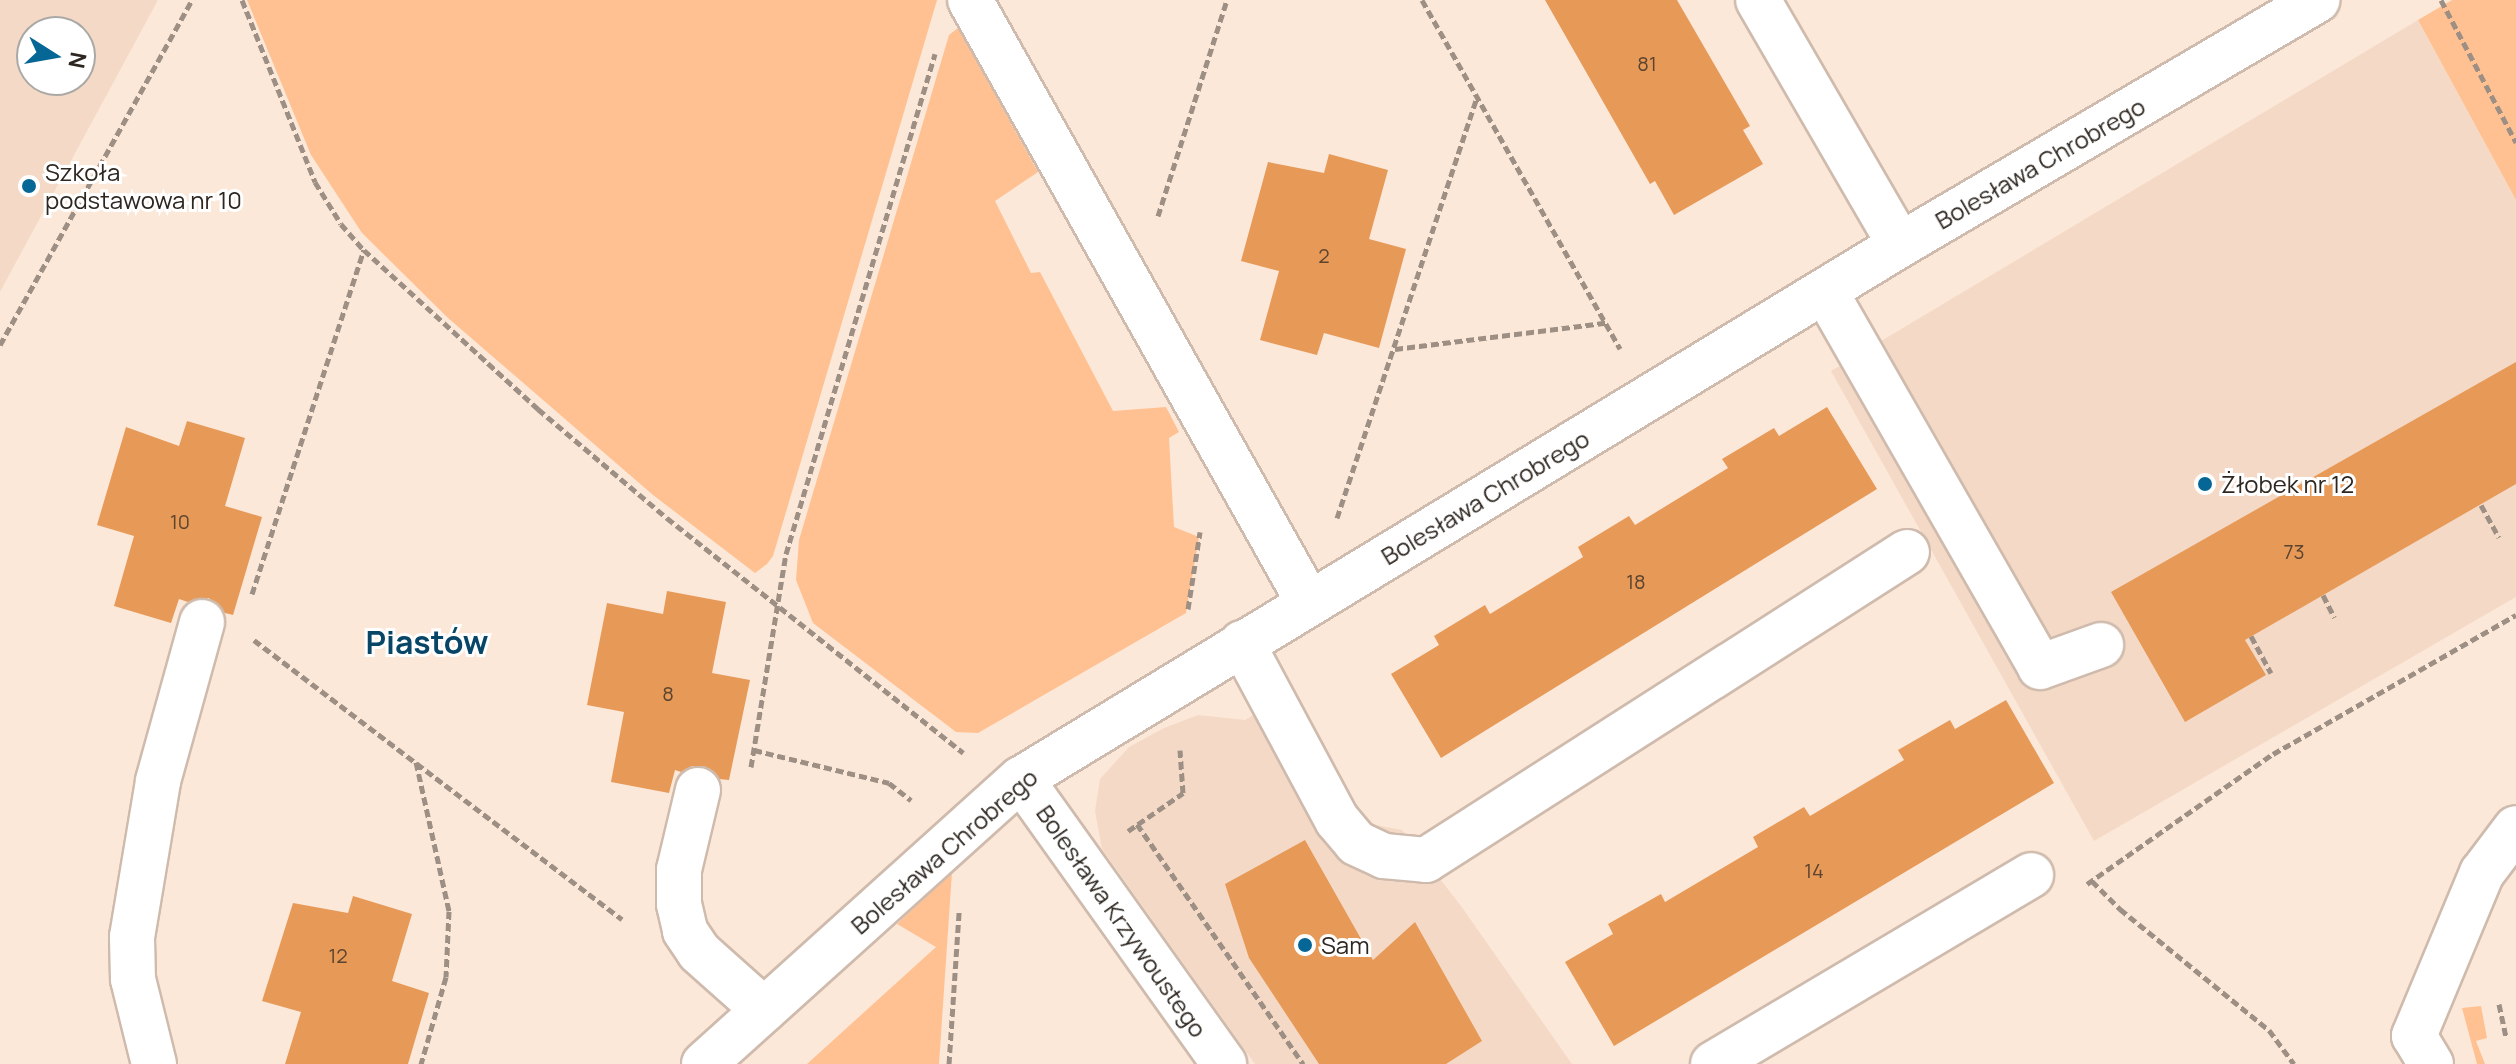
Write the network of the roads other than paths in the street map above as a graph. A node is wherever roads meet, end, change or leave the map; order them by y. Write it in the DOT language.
graph roads {
  1 [pos="970,0"];
  2 [pos="1758,0"];
  3 [pos="2317,0"];
  4 [pos="1900,245"];
  5 [pos="1825,291"];
  6 [pos="1907,552"];
  7 [pos="1309,603"];
  8 [pos="202,622"];
  9 [pos="1242,643"];
  10 [pos="2101,645"];
  11 [pos="1021,779"];
  12 [pos="698,790"];
  13 [pos="2516,828"];
  14 [pos="2031,875"];
  15 [pos="764,1010"];
  16 [pos="154,1064"];
  17 [pos="704,1064"];
  18 [pos="1224,1064"];
  19 [pos="1713,1064"];
  20 [pos="2431,1064"];
  1 -- 7 [label="street"];
  2 -- 4 [label="street"];
  3 -- 4 [label="street, Bolesława Chrobrego"];
  4 -- 5 [label="street, Bolesława Chrobrego"];
  5 -- 7 [label="street, Bolesława Chrobrego"];
  5 -- 10 [label="street"];
  6 -- 9 [label="street"];
  7 -- 9 [label="street, Bolesława Chrobrego"];
  8 -- 16 [label="street"];
  9 -- 11 [label="street, Bolesława Chrobrego"];
  11 -- 15 [label="street, Bolesława Chrobrego"];
  11 -- 18 [label="street, Bolesława Krzywoustego"];
  12 -- 15 [label="street"];
  13 -- 20 [label="street"];
  14 -- 19 [label="street"];
  15 -- 17 [label="street, Bolesława Chrobrego"];
}
